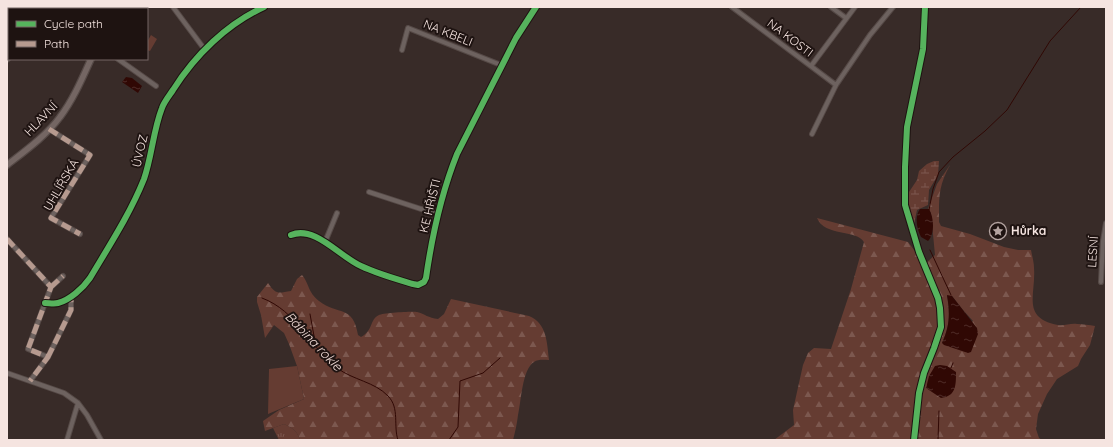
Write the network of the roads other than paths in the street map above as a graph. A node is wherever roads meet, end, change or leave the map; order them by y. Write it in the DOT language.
graph roads {
  1 [pos="173,7"];
  2 [pos="264,7"];
  3 [pos="536,7"];
  4 [pos="732,7"];
  5 [pos="832,7"];
  6 [pos="855,7"];
  7 [pos="893,7"];
  8 [pos="925,7"];
  9 [pos="846,18"];
  10 [pos="205,50"];
  11 [pos="402,50"];
  12 [pos="91,60"];
  13 [pos="119,60"];
  14 [pos="501,65"];
  15 [pos="811,66"];
  16 [pos="836,84"];
  17 [pos="156,86"];
  18 [pos="49,129"];
  19 [pos="812,134"];
  20 [pos="7,165"];
  21 [pos="369,192"];
  22 [pos="337,212"];
  23 [pos="438,212"];
  24 [pos="1106,223"];
  25 [pos="80,234"];
  26 [pos="290,235"];
  27 [pos="7,239"];
  28 [pos="325,242"];
  29 [pos="63,276"];
  30 [pos="1102,282"];
  31 [pos="51,287"];
  32 [pos="71,296"];
  33 [pos="45,303"];
  34 [pos="48,357"];
  35 [pos="7,373"];
  36 [pos="30,382"];
  37 [pos="78,403"];
  38 [pos="67,440"];
  39 [pos="101,440"];
  40 [pos="914,440"];
  1 -- 10 [label="street"];
  2 -- 10 [label="street, ÚVOZ"];
  3 -- 14 [label="street, KE HŘIŠTI"];
  4 -- 15 [label="street, NA KOSTI"];
  5 -- 9 [label="street"];
  6 -- 9 [label="street"];
  7 -- 16 [label="street"];
  8 -- 40 [label="street"];
  9 -- 15 [label="street"];
  10 -- 32 [label="street, ÚVOZ"];
  11 -- 14 [label="street, NA KBELI"];
  12 -- 18 [label="main road, HLAVNÍ"];
  13 -- 17 [label="street"];
  14 -- 23 [label="street, KE HŘIŠTI"];
  15 -- 16 [label="street, NA KOSTI"];
  16 -- 19 [label="street"];
  18 -- 20 [label="main road, HLAVNÍ"];
  18 -- 25 [label="street, UHLÍŘSKÁ"];
  21 -- 23 [label="street, KE HŘIŠTI"];
  22 -- 28 [label="street"];
  23 -- 28 [label="street, KE HŘIŠTI"];
  24 -- 30 [label="street, LESNÍ"];
  26 -- 28 [label="street, KE HŘIŠTI"];
  27 -- 31 [label="street"];
  29 -- 31 [label="street"];
  31 -- 33 [label="street"];
  32 -- 33 [label="street, ÚVOZ"];
  32 -- 34 [label="street"];
  33 -- 34 [label="street"];
  34 -- 36 [label="street"];
  35 -- 36 [label="street"];
  36 -- 37 [label="street"];
  37 -- 38 [label="street"];
  37 -- 39 [label="street"];
}
